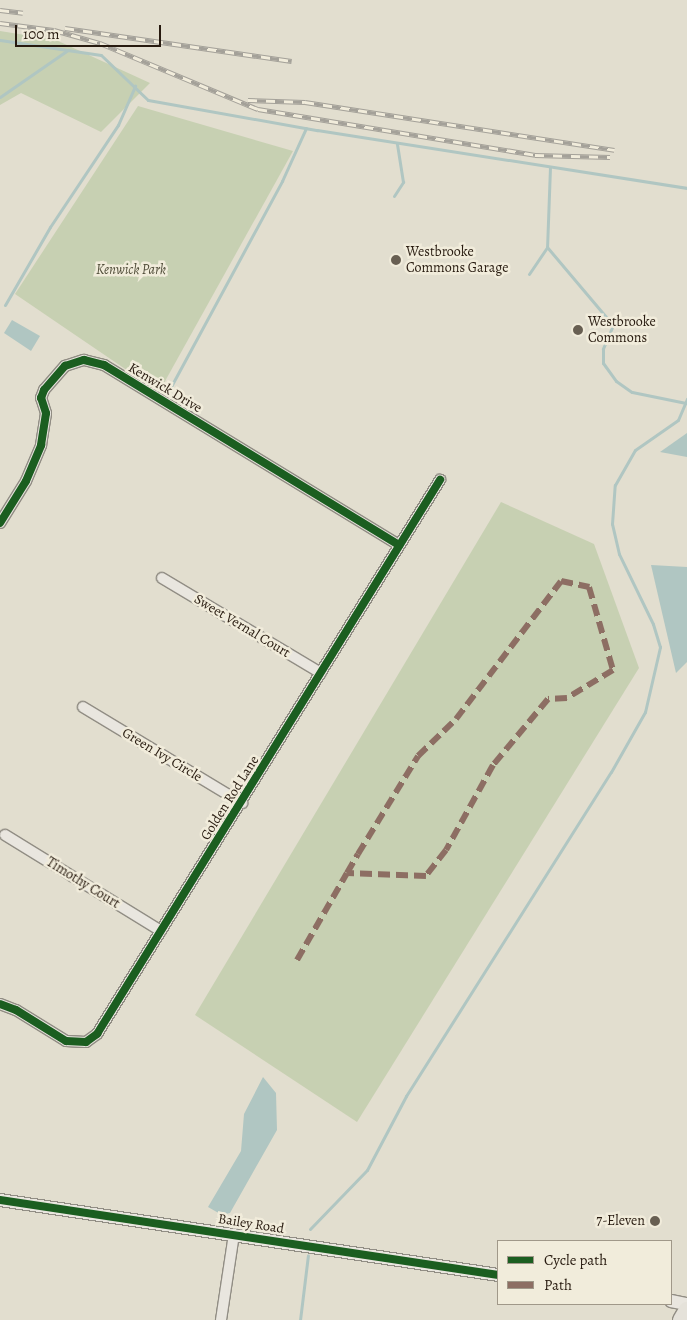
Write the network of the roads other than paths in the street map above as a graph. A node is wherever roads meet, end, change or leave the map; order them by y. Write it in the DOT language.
graph roads {
  1 [pos="440,480"];
  2 [pos="0,523"];
  3 [pos="399,545"];
  4 [pos="162,578"];
  5 [pos="321,673"];
  6 [pos="83,707"];
  7 [pos="242,803"];
  8 [pos="4,835"];
  9 [pos="161,931"];
  10 [pos="0,1004"];
  11 [pos="0,1200"];
  12 [pos="234,1234"];
  13 [pos="497,1274"];
  14 [pos="672,1301"];
  15 [pos="687,1304"];
  16 [pos="687,1310"];
  17 [pos="221,1320"];
  18 [pos="681,1320"];
  1 -- 3 [label="street, Golden Rod Lane"];
  2 -- 3 [label="street, Kenwick Drive"];
  3 -- 5 [label="street, Golden Rod Lane"];
  4 -- 5 [label="street, Sweet Vernal Court"];
  5 -- 7 [label="street, Golden Rod Lane"];
  6 -- 7 [label="street, Green Ivy Circle"];
  7 -- 9 [label="street, Golden Rod Lane"];
  8 -- 9 [label="street, Timothy Court"];
  9 -- 10 [label="street, Golden Rod Lane"];
  11 -- 12 [label="street, Bailey Road"];
  12 -- 13 [label="street, Bailey Road"];
  12 -- 17 [label="street"];
  14 -- 15 [label="street"];
  16 -- 18 [label="main road"];
}
